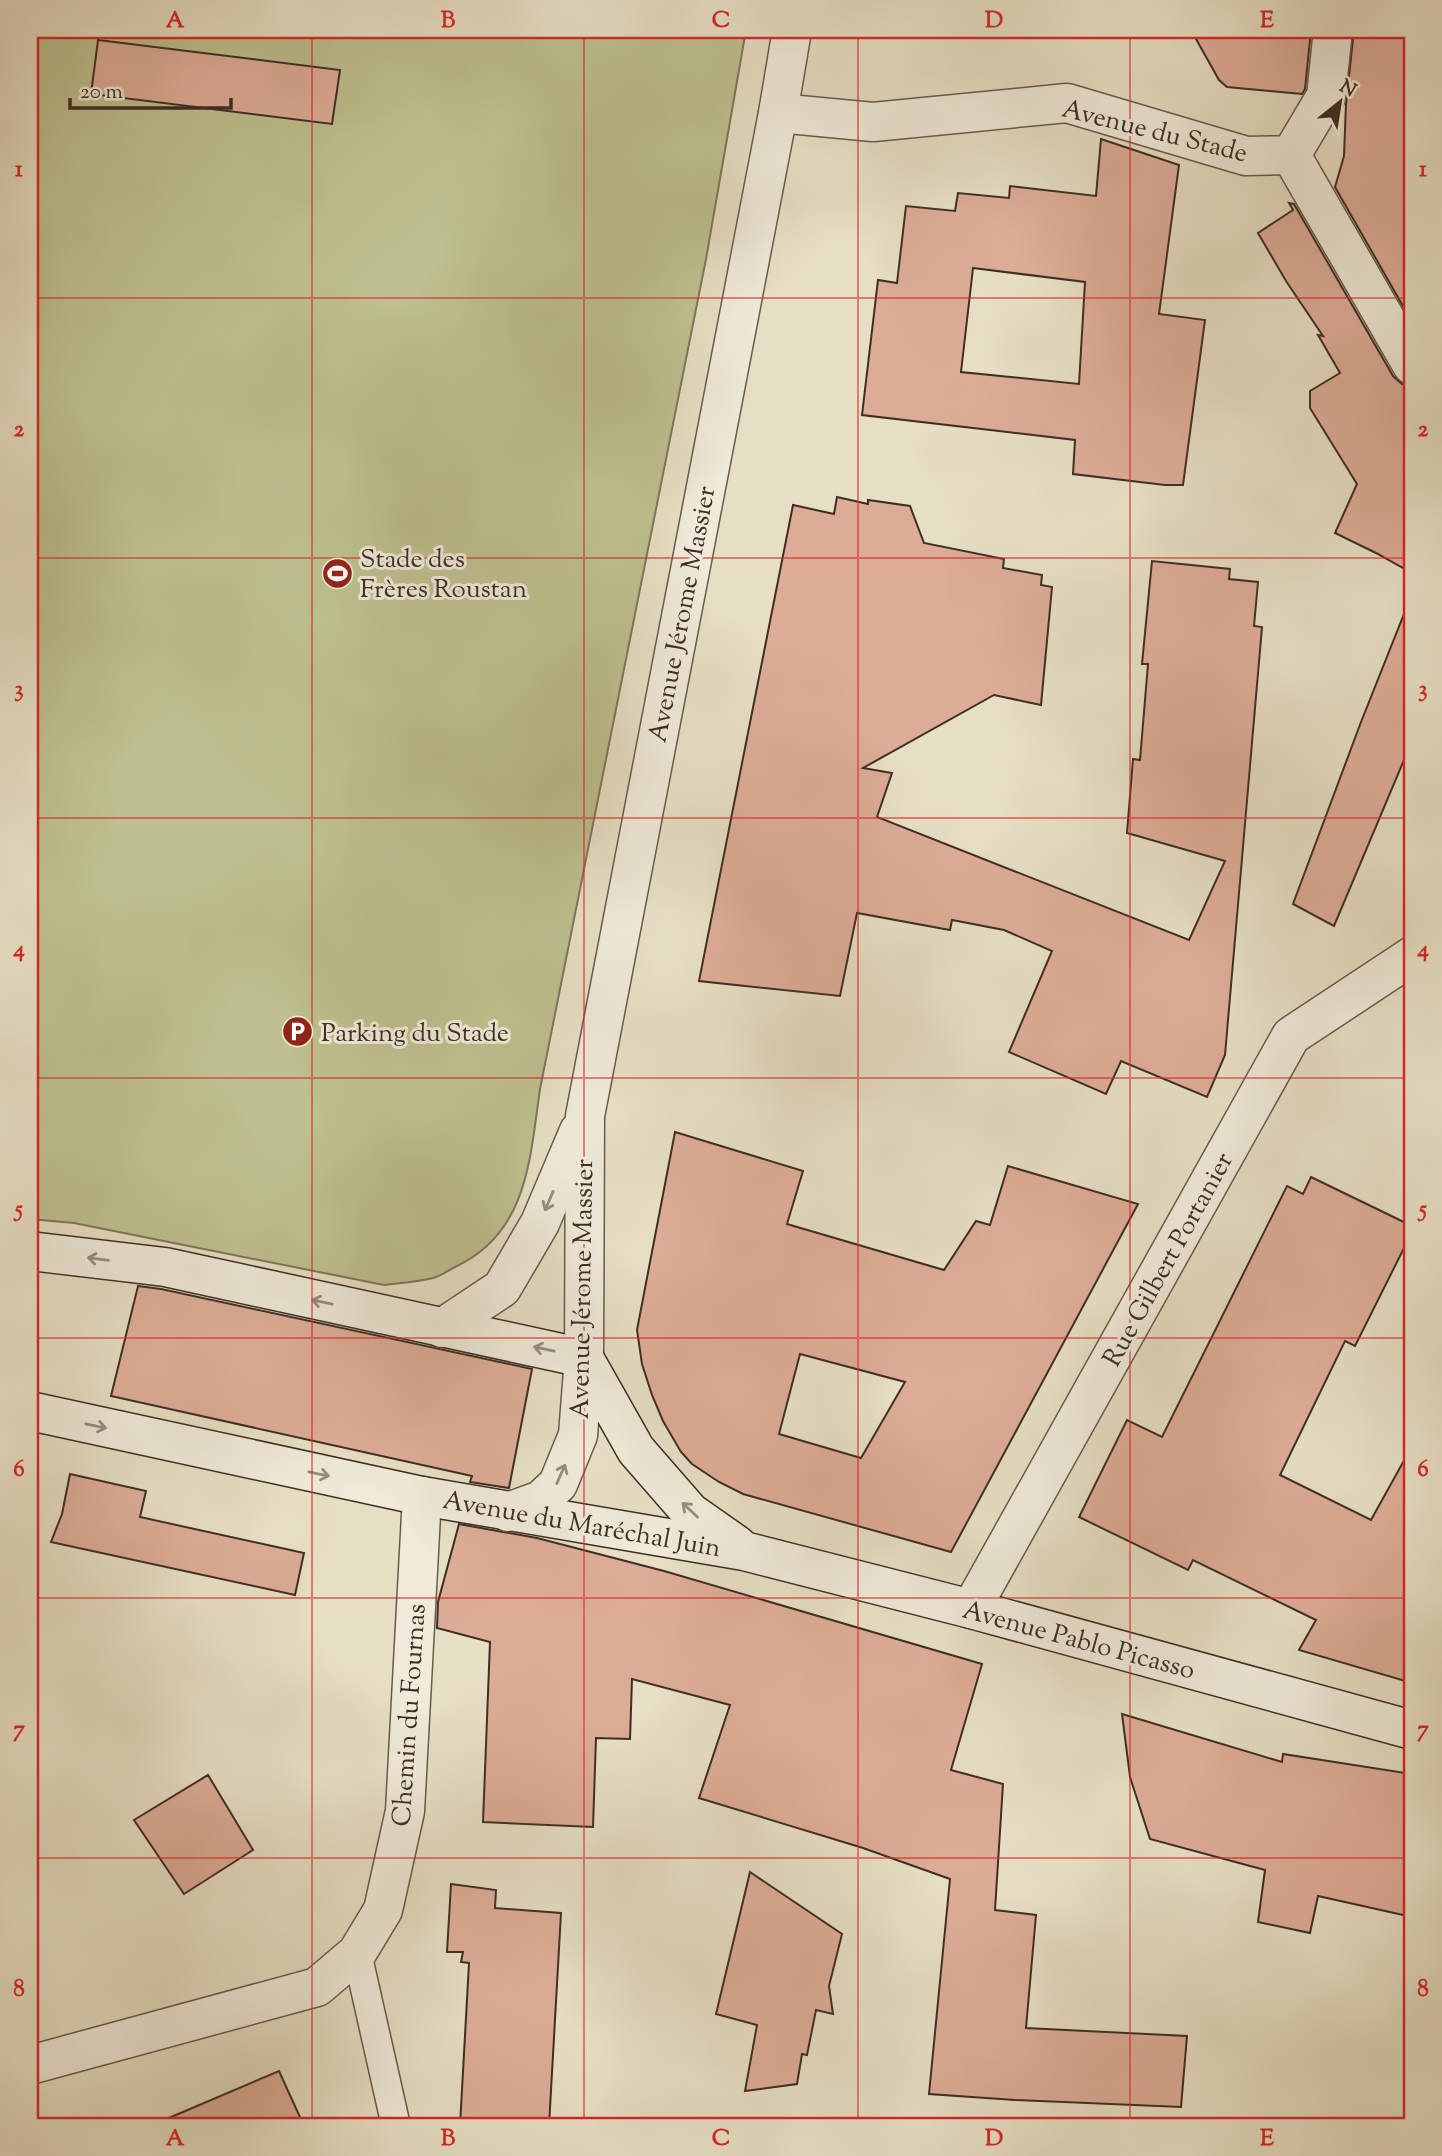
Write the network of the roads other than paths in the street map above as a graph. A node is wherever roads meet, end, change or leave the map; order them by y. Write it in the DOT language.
graph roads {
  1 [pos="792,30"];
  2 [pos="1333,30"];
  3 [pos="778,113"];
  4 [pos="1291,155"];
  5 [pos="1412,365"];
  6 [pos="1412,956"];
  7 [pos="585,1116"];
  8 [pos="30,1251"];
  9 [pos="442,1328"];
  10 [pos="584,1358"];
  11 [pos="30,1412"];
  12 [pos="422,1496"];
  13 [pos="509,1512"];
  14 [pos="744,1551"];
  15 [pos="971,1609"];
  16 [pos="1412,1730"];
  17 [pos="357,1954"];
  18 [pos="30,2065"];
  19 [pos="396,2126"];
  1 -- 3 [label="street, Avenue Jérome Massier"];
  2 -- 4 [label="street"];
  3 -- 4 [label="street, Avenue du Stade"];
  3 -- 7 [label="street, Avenue Jérome Massier"];
  4 -- 5 [label="street"];
  6 -- 15 [label="street, Rue Gilbert Portanier"];
  7 -- 9 [label="street, Avenue Jérome Massier, one-way"];
  7 -- 10 [label="street, Avenue Jérome Massier"];
  9 -- 8 [label="street, one-way"];
  10 -- 9 [label="street, one-way"];
  13 -- 10 [label="street, Avenue Jérome Massier, one-way"];
  14 -- 10 [label="street, Avenue du Maréchal Juin, one-way"];
  11 -- 12 [label="street, Avenue du Maréchal Juin, one-way"];
  12 -- 13 [label="street, Avenue du Maréchal Juin"];
  12 -- 17 [label="street, Chemin du Fournas"];
  13 -- 14 [label="street, Avenue du Maréchal Juin"];
  14 -- 15 [label="street, Avenue Pablo Picasso"];
  15 -- 16 [label="street, Avenue Pablo Picasso"];
  17 -- 18 [label="street, Chemin du Fournas"];
  17 -- 19 [label="lane"];
}
